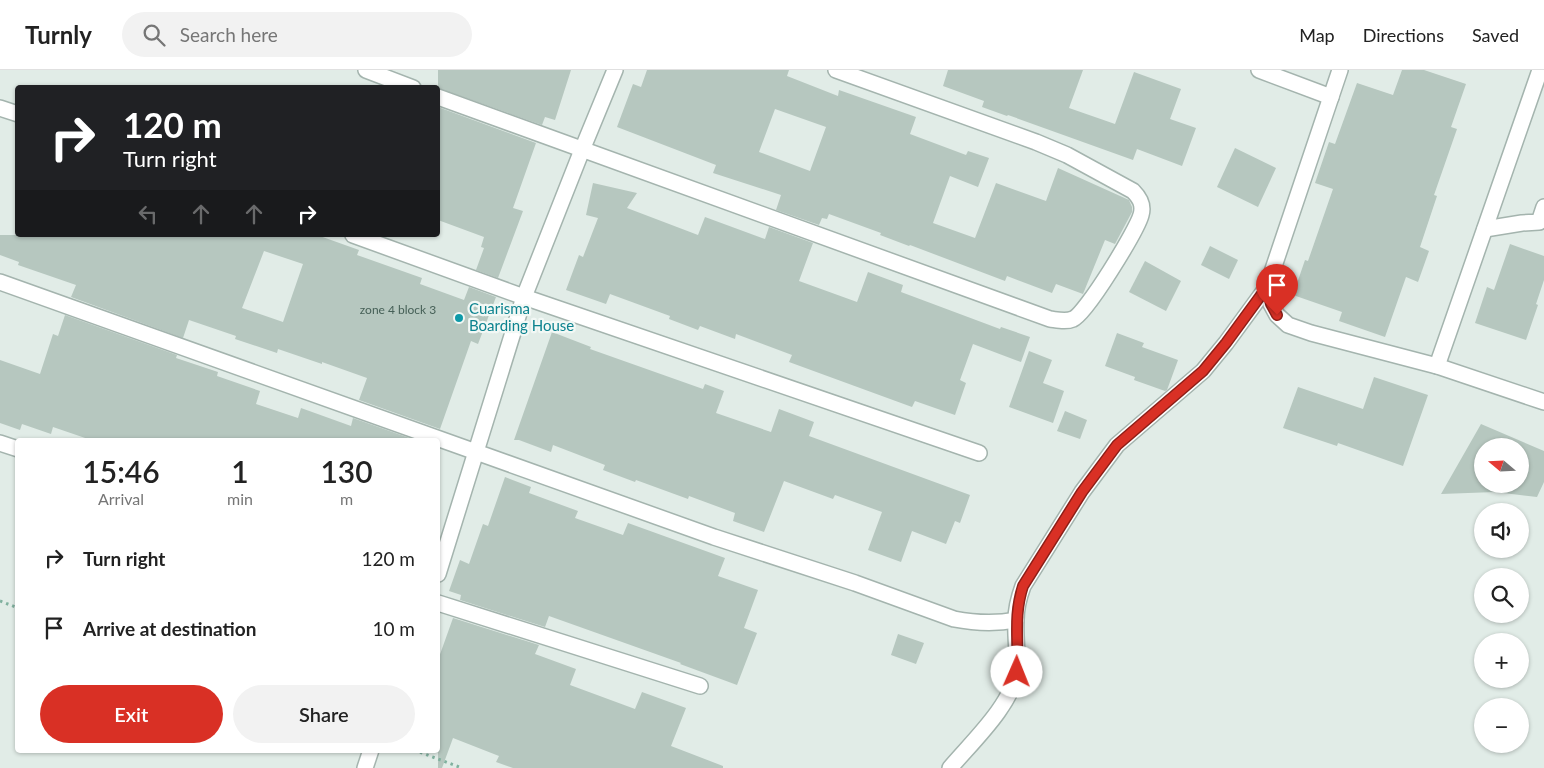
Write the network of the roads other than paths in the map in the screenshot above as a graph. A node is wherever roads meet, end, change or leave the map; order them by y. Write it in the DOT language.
graph roads {
  1 [pos="366,70"];
  2 [pos="615,70"];
  3 [pos="836,70"];
  4 [pos="1259,70"];
  5 [pos="1340,70"];
  6 [pos="1540,70"];
  7 [pos="405,85"];
  8 [pos="440,98"];
  9 [pos="1331,98"];
  10 [pos="0,108"];
  11 [pos="15,113"];
  12 [pos="582,150"];
  13 [pos="1544,207"];
  14 [pos="1485,229"];
  15 [pos="359,237"];
  16 [pos="0,282"];
  17 [pos="1267,287"];
  18 [pos="524,297"];
  19 [pos="1437,366"];
  20 [pos="1544,402"];
  21 [pos="0,443"];
  22 [pos="15,448"];
  23 [pos="477,451"];
  24 [pos="979,453"];
  25 [pos="440,568"];
  26 [pos="440,604"];
  27 [pos="1016,620"];
  28 [pos="700,686"];
  29 [pos="370,753"];
  30 [pos="365,768"];
  31 [pos="950,768"];
  1 -- 7 [label="street"];
  2 -- 12 [label="street"];
  3 -- 12 [label="street"];
  4 -- 9 [label="street"];
  5 -- 9 [label="street"];
  6 -- 14 [label="street"];
  8 -- 12 [label="street"];
  9 -- 17 [label="street"];
  10 -- 11 [label="street"];
  12 -- 18 [label="street"];
  13 -- 14 [label="street"];
  14 -- 19 [label="street"];
  15 -- 18 [label="street"];
  16 -- 23 [label="street"];
  17 -- 19 [label="street"];
  17 -- 27 [label="street"];
  18 -- 23 [label="street"];
  18 -- 24 [label="street"];
  19 -- 20 [label="street"];
  21 -- 22 [label="street"];
  23 -- 25 [label="street"];
  23 -- 27 [label="street"];
  26 -- 28 [label="street"];
  27 -- 31 [label="street"];
  29 -- 30 [label="street"];
}
